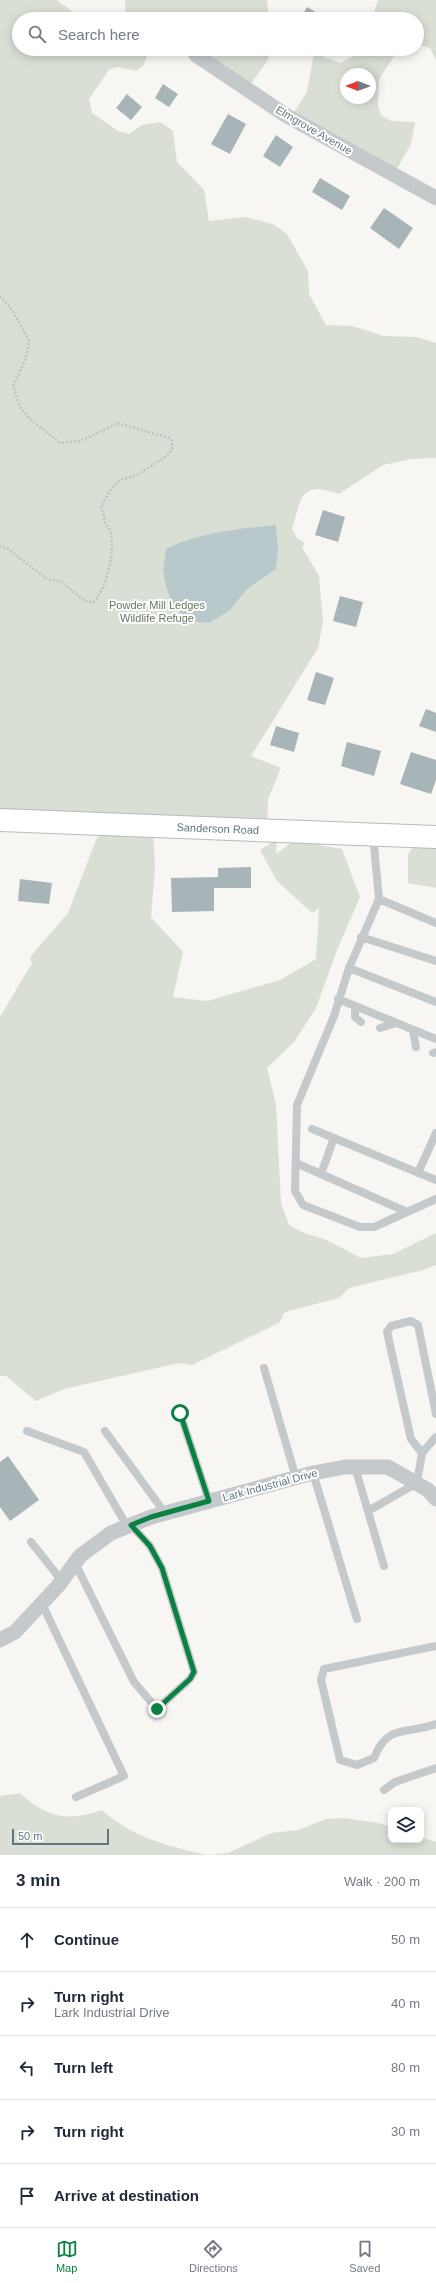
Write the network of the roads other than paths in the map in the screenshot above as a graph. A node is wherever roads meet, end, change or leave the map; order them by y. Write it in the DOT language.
graph roads {
  1 [pos="199,56"];
  2 [pos="436,198"];
  3 [pos="0,820"];
  4 [pos="373,835"];
  5 [pos="436,837"];
  6 [pos="379,898"];
  7 [pos="436,924"];
  8 [pos="362,937"];
  9 [pos="436,962"];
  10 [pos="349,968"];
  11 [pos="338,999"];
  12 [pos="436,1002"];
  13 [pos="355,1006"];
  14 [pos="361,1022"];
  15 [pos="396,1022"];
  16 [pos="380,1028"];
  17 [pos="413,1030"];
  18 [pos="436,1039"];
  19 [pos="416,1047"];
  20 [pos="312,1129"];
  21 [pos="436,1133"];
  22 [pos="334,1138"];
  23 [pos="296,1163"];
  24 [pos="418,1173"];
  25 [pos="321,1174"];
  26 [pos="436,1180"];
  27 [pos="436,1199"];
  28 [pos="407,1212"];
  29 [pos="264,1368"];
  30 [pos="180,1413"];
  31 [pos="436,1414"];
  32 [pos="27,1431"];
  33 [pos="105,1431"];
  34 [pos="436,1437"];
  35 [pos="422,1453"];
  36 [pos="355,1467"];
  37 [pos="313,1473"];
  38 [pos="296,1478"];
  39 [pos="417,1483"];
  40 [pos="436,1499"];
  41 [pos="209,1501"];
  42 [pos="368,1511"];
  43 [pos="164,1513"];
  44 [pos="129,1525"];
  45 [pos="31,1542"];
  46 [pos="75,1563"];
  47 [pos="384,1566"];
  48 [pos="62,1581"];
  49 [pos="42,1604"];
  50 [pos="357,1619"];
  51 [pos="0,1640"];
  52 [pos="436,1646"];
  53 [pos="436,1724"];
  54 [pos="436,1768"];
  55 [pos="384,1790"];
  56 [pos="76,1797"];
  1 -- 2 [label="street, Elmgrove Avenue"];
  3 -- 4 [label="main road, Sanderson Road"];
  4 -- 5 [label="main road, Sanderson Road"];
  4 -- 6 [label="lane"];
  6 -- 7 [label="lane"];
  6 -- 8 [label="lane"];
  8 -- 9 [label="lane"];
  8 -- 10 [label="lane"];
  10 -- 11 [label="lane"];
  10 -- 12 [label="lane"];
  11 -- 13 [label="lane"];
  11 -- 23 [label="lane"];
  13 -- 14 [label="lane"];
  13 -- 15 [label="lane"];
  15 -- 16 [label="lane"];
  15 -- 17 [label="lane"];
  17 -- 18 [label="lane"];
  17 -- 19 [label="lane"];
  20 -- 22 [label="lane"];
  21 -- 24 [label="lane"];
  22 -- 24 [label="lane"];
  22 -- 25 [label="lane"];
  23 -- 25 [label="lane"];
  23 -- 28 [label="lane"];
  24 -- 26 [label="lane"];
  25 -- 28 [label="lane"];
  27 -- 28 [label="lane"];
  29 -- 38 [label="lane"];
  30 -- 41 [label="lane"];
  31 -- 35 [label="lane"];
  32 -- 44 [label="lane"];
  33 -- 43 [label="lane"];
  34 -- 35 [label="lane"];
  35 -- 39 [label="lane"];
  36 -- 37 [label="street, Lark Industrial Drive"];
  36 -- 39 [label="street, Lark Industrial Drive"];
  36 -- 42 [label="lane"];
  37 -- 38 [label="street, Lark Industrial Drive"];
  37 -- 50 [label="lane"];
  38 -- 41 [label="street, Lark Industrial Drive"];
  39 -- 40 [label="street, Lark Industrial Drive"];
  39 -- 42 [label="lane"];
  41 -- 43 [label="street, Lark Industrial Drive"];
  42 -- 47 [label="lane"];
  43 -- 44 [label="street, Lark Industrial Drive"];
  44 -- 46 [label="street, Lark Industrial Drive"];
  44 -- 46 [label="lane"];
  45 -- 48 [label="lane"];
  46 -- 48 [label="street, Lark Industrial Drive"];
  48 -- 49 [label="street, Lark Industrial Drive"];
  49 -- 51 [label="street, Lark Industrial Drive"];
  49 -- 56 [label="lane"];
  52 -- 53 [label="lane"];
  54 -- 55 [label="lane"];
}
